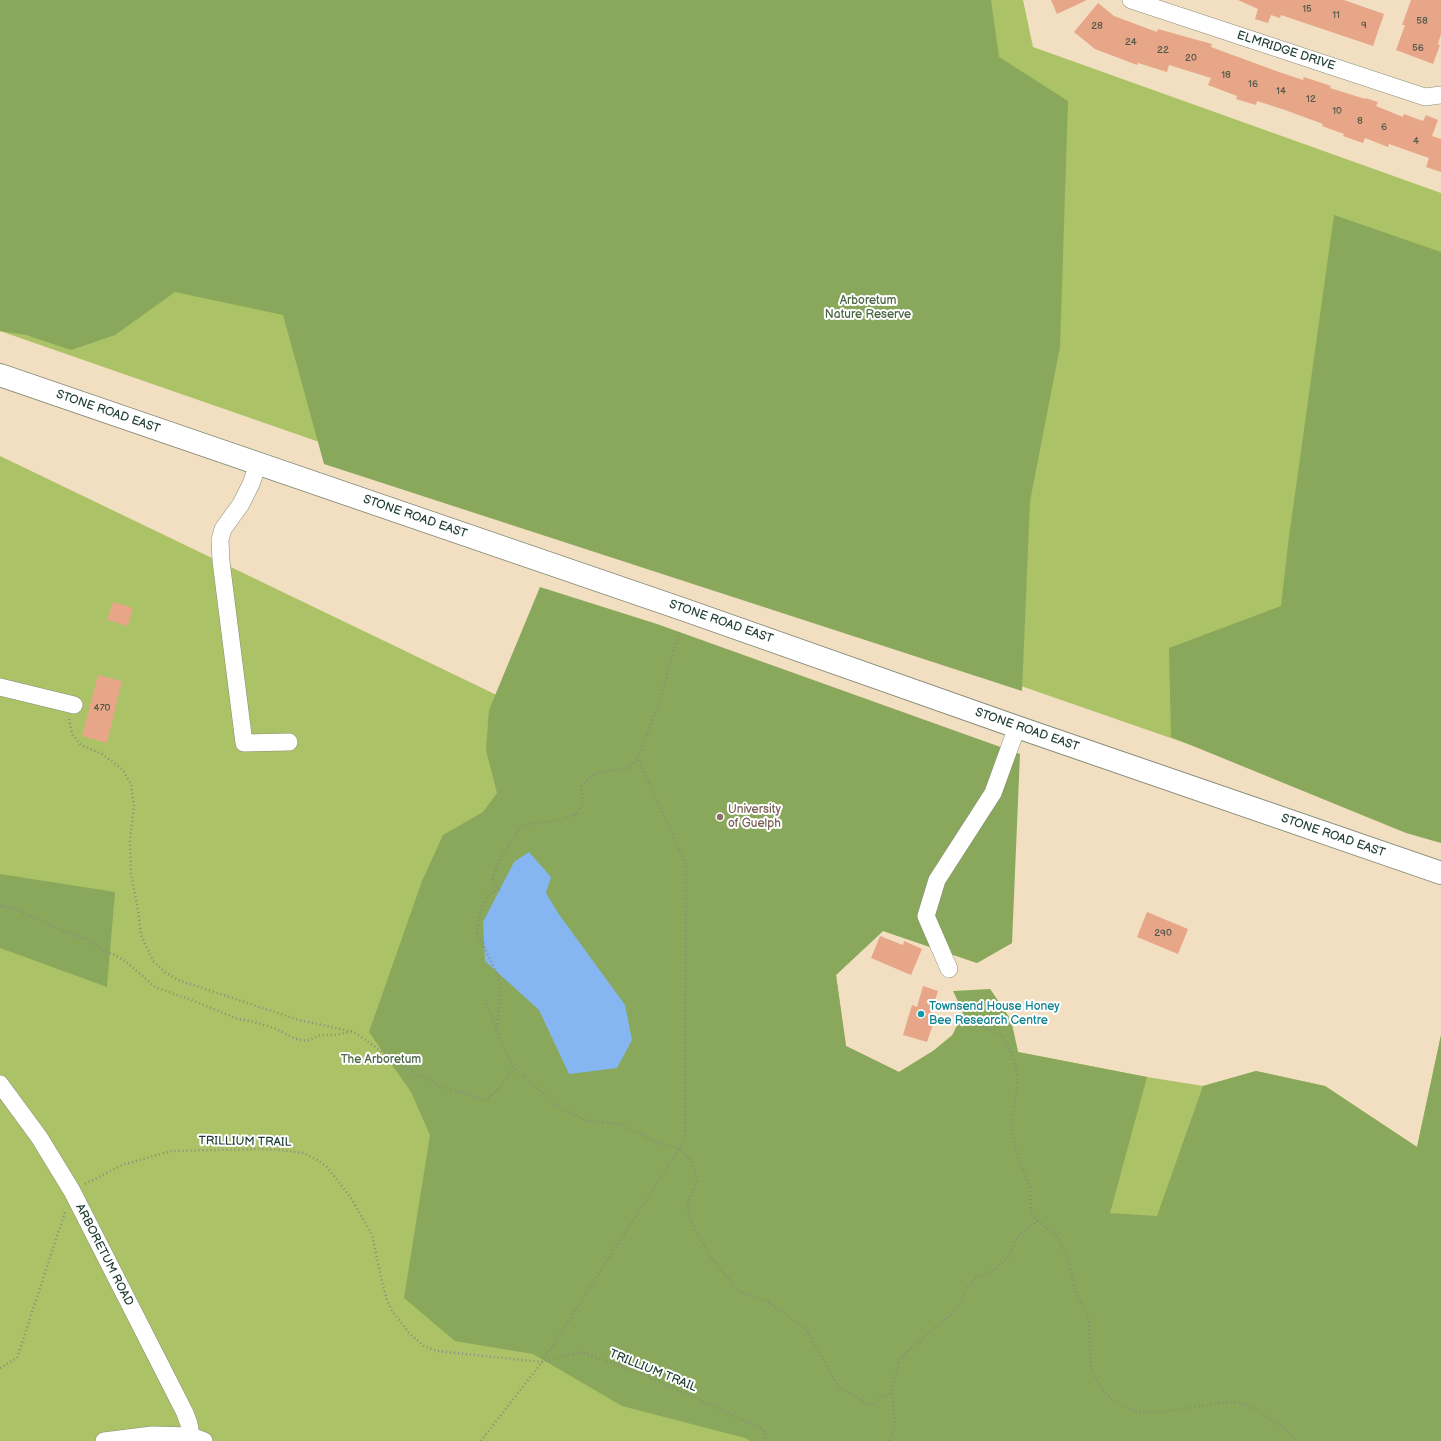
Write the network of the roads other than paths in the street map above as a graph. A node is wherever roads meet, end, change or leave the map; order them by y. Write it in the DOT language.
graph roads {
  1 [pos="1131,0"];
  2 [pos="1441,95"];
  3 [pos="0,375"];
  4 [pos="258,464"];
  5 [pos="0,687"];
  6 [pos="70,704"];
  7 [pos="1016,727"];
  8 [pos="289,742"];
  9 [pos="1441,873"];
  10 [pos="949,969"];
  11 [pos="0,1084"];
  12 [pos="195,1439"];
  13 [pos="104,1441"];
  1 -- 2 [label="street, ELMRIDGE DRIVE"];
  3 -- 4 [label="main road, STONE ROAD EAST"];
  4 -- 7 [label="main road, STONE ROAD EAST"];
  4 -- 8 [label="street"];
  5 -- 6 [label="street"];
  7 -- 9 [label="main road, STONE ROAD EAST"];
  7 -- 10 [label="street"];
  11 -- 12 [label="street, ARBORETUM ROAD"];
  12 -- 13 [label="street, ARBORETUM ROAD"];
}
